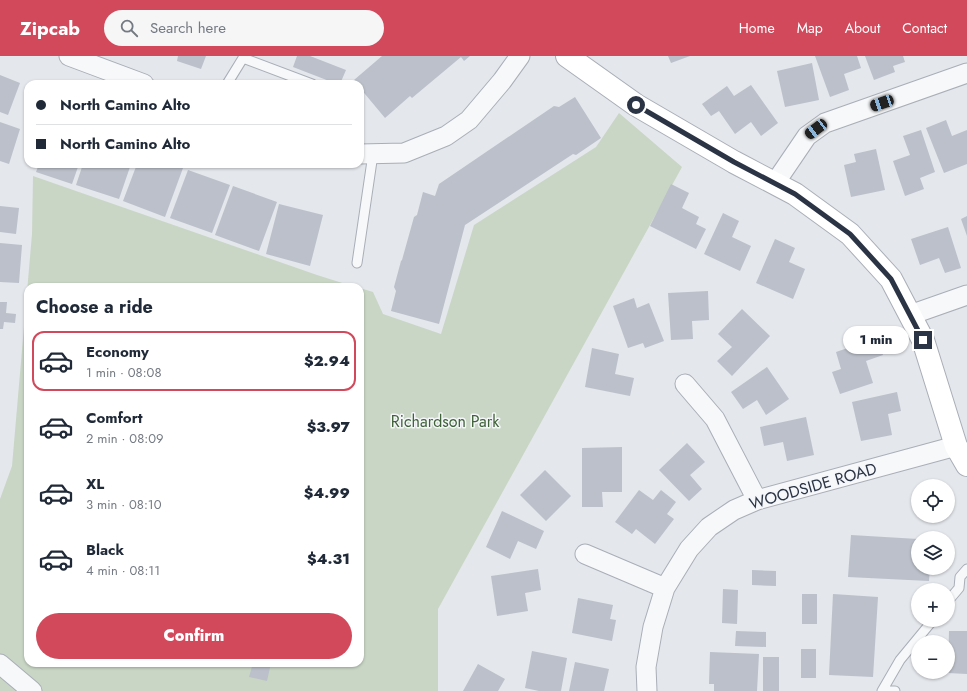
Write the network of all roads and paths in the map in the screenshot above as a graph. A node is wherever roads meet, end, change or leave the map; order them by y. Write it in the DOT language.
graph roads {
  1 [pos="71,56"];
  2 [pos="520,56"];
  3 [pos="567,56"];
  4 [pos="967,73"];
  5 [pos="134,80"];
  6 [pos="229,80"];
  7 [pos="301,80"];
  8 [pos="366,154"];
  9 [pos="775,183"];
  10 [pos="357,264"];
  11 [pos="967,295"];
  12 [pos="910,315"];
  13 [pos="685,384"];
  14 [pos="956,446"];
  15 [pos="967,465"];
  16 [pos="757,500"];
  17 [pos="585,554"];
  18 [pos="967,569"];
  19 [pos="963,587"];
  20 [pos="665,588"];
  21 [pos="955,594"];
  22 [pos="927,627"];
  23 [pos="0,664"];
  24 [pos="32,691"];
  25 [pos="647,691"];
  26 [pos="882,691"];
  27 [pos="890,691"];
  28 [pos="895,691"];
  1 -- 5 [label="street"];
  2 -- 8 [label="street"];
  3 -- 9 [label="street"];
  4 -- 9 [label="street"];
  6 -- 7 [label="lane"];
  8 -- 10 [label="lane"];
  9 -- 12 [label="street"];
  11 -- 12 [label="street"];
  12 -- 14 [label="street"];
  13 -- 16 [label="street"];
  14 -- 15 [label="street"];
  14 -- 16 [label="street, WOODSIDE ROAD"];
  16 -- 20 [label="street, WOODSIDE ROAD"];
  17 -- 20 [label="street"];
  18 -- 19 [label="lane"];
  19 -- 21 [label="lane"];
  20 -- 25 [label="street, WOODSIDE ROAD"];
  22 -- 26 [label="lane"];
  23 -- 24 [label="street"];
  27 -- 28 [label="lane"];
}
